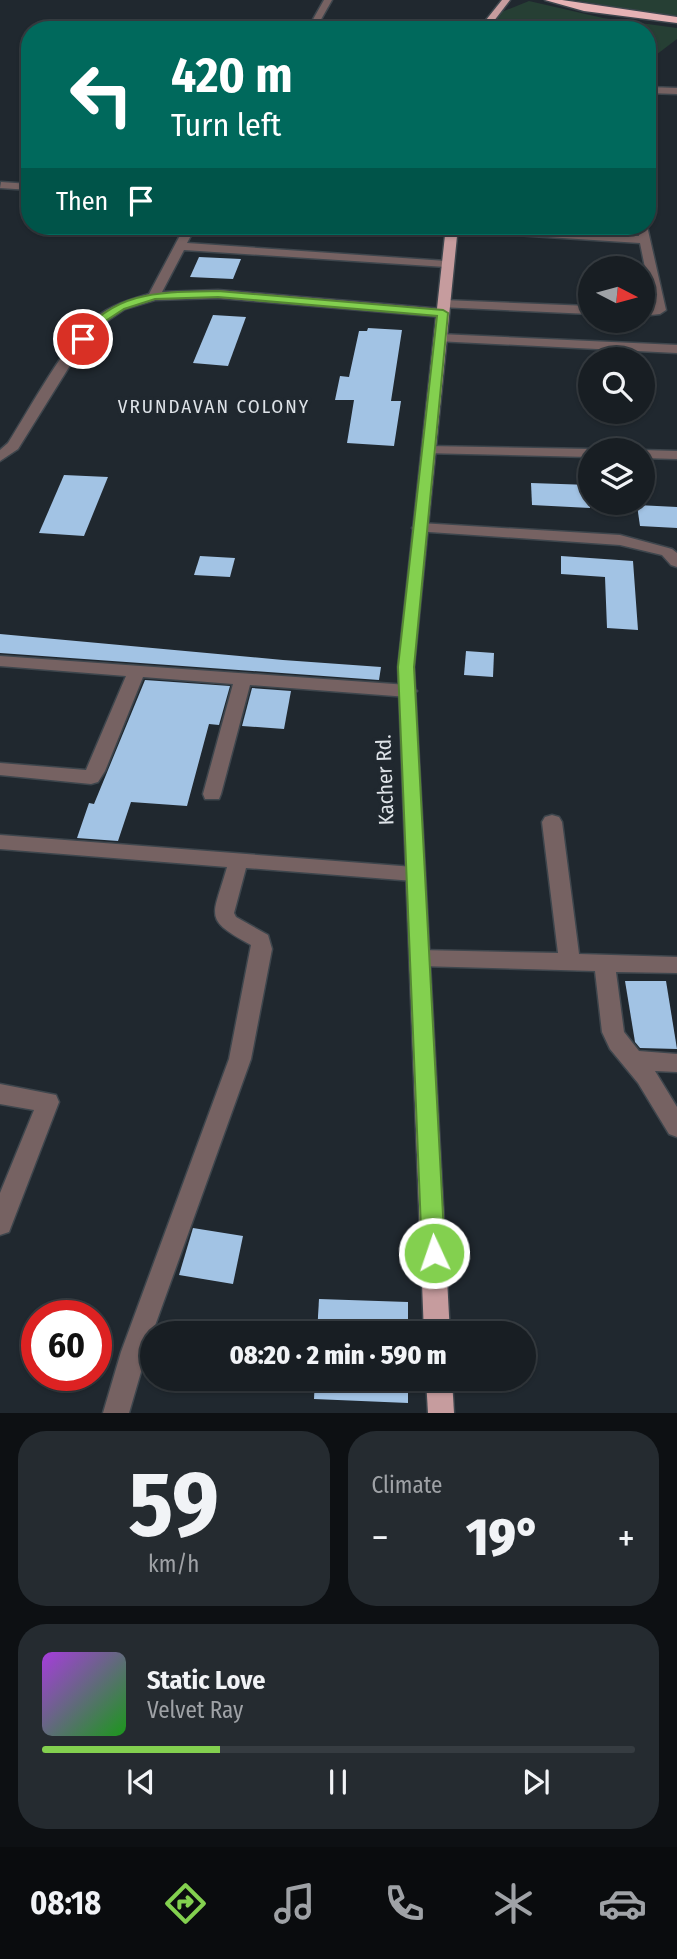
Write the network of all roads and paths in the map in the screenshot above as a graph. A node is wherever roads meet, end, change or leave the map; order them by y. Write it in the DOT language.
graph roads {
  1 [pos="328,0"];
  2 [pos="506,0"];
  3 [pos="550,0"];
  4 [pos="677,20"];
  5 [pos="317,21"];
  6 [pos="489,21"];
  7 [pos="656,90"];
  8 [pos="677,91"];
  9 [pos="1,185"];
  10 [pos="21,186"];
  11 [pos="186,235"];
  12 [pos="451,235"];
  13 [pos="571,235"];
  14 [pos="644,235"];
  15 [pos="645,240"];
  16 [pos="180,246"];
  17 [pos="648,256"];
  18 [pos="446,264"];
  19 [pos="655,287"];
  20 [pos="154,296"];
  21 [pos="443,308"];
  22 [pos="578,310"];
  23 [pos="655,311"];
  24 [pos="440,338"];
  25 [pos="677,349"];
  26 [pos="428,450"];
  27 [pos="578,453"];
  28 [pos="655,454"];
  29 [pos="677,455"];
  30 [pos="0,457"];
  31 [pos="421,528"];
  32 [pos="677,562"];
  33 [pos="0,662"];
  34 [pos="137,671"];
  35 [pos="243,679"];
  36 [pos="408,691"];
  37 [pos="0,769"];
  38 [pos="212,794"];
  39 [pos="552,822"];
  40 [pos="0,842"];
  41 [pos="237,862"];
  42 [pos="414,874"];
  43 [pos="420,958"];
  44 [pos="570,962"];
  45 [pos="604,963"];
  46 [pos="677,965"];
  47 [pos="633,1060"];
  48 [pos="677,1063"];
  49 [pos="0,1094"];
  50 [pos="677,1127"];
  51 [pos="0,1224"];
  52 [pos="436,1321"];
  53 [pos="440,1391"];
  54 [pos="116,1413"];
  55 [pos="441,1413"];
  1 -- 5 [label="street"];
  2 -- 6 [label="main road"];
  3 -- 4 [label="highway"];
  7 -- 8 [label="street"];
  9 -- 10 [label="street"];
  11 -- 16 [label="street"];
  12 -- 18 [label="main road, Kacher Rd."];
  13 -- 15 [label="street"];
  14 -- 15 [label="street"];
  15 -- 17 [label="street"];
  16 -- 18 [label="street"];
  16 -- 20 [label="street"];
  18 -- 21 [label="main road, Kacher Rd."];
  19 -- 23 [label="street"];
  20 -- 21 [label="street"];
  20 -- 30 [label="street"];
  21 -- 22 [label="street"];
  21 -- 24 [label="main road, Kacher Rd."];
  24 -- 25 [label="street"];
  24 -- 26 [label="main road, Kacher Rd."];
  26 -- 27 [label="street"];
  26 -- 31 [label="main road, Kacher Rd."];
  28 -- 29 [label="street"];
  31 -- 32 [label="street"];
  31 -- 36 [label="main road, Kacher Rd."];
  33 -- 34 [label="street"];
  34 -- 35 [label="street"];
  34 -- 37 [label="street"];
  35 -- 36 [label="street"];
  35 -- 38 [label="street"];
  36 -- 42 [label="main road, Kacher Rd."];
  39 -- 44 [label="street"];
  40 -- 41 [label="street"];
  41 -- 42 [label="street"];
  41 -- 54 [label="street"];
  42 -- 43 [label="main road, Kacher Rd."];
  43 -- 44 [label="street"];
  43 -- 52 [label="main road, Kacher Rd."];
  44 -- 45 [label="street"];
  45 -- 46 [label="street"];
  45 -- 47 [label="street"];
  47 -- 48 [label="street"];
  47 -- 50 [label="street"];
  49 -- 51 [label="street"];
  53 -- 55 [label="main road"];
}
